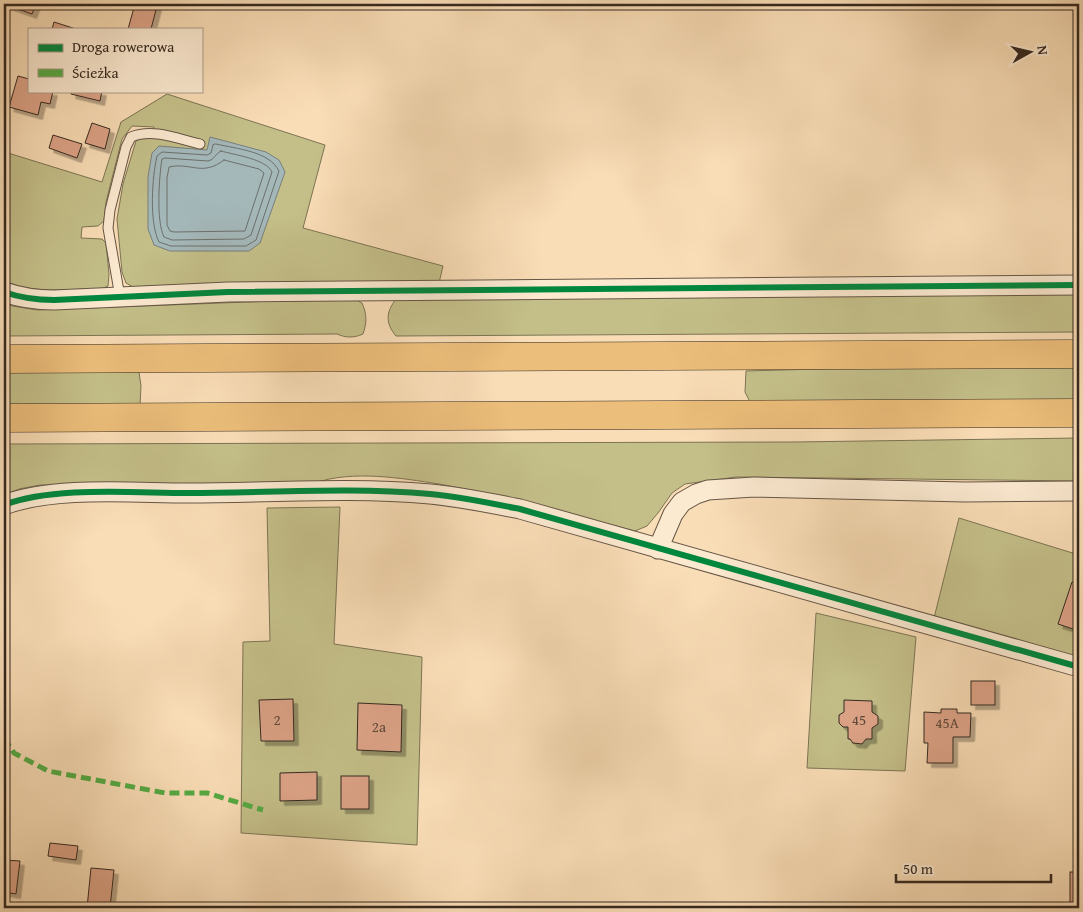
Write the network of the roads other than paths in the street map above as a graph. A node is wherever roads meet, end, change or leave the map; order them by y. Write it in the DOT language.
graph roads {
  1 [pos="200,144"];
  2 [pos="1079,285"];
  3 [pos="4,292"];
  4 [pos="120,297"];
  5 [pos="1079,354"];
  6 [pos="4,360"];
  7 [pos="1079,412"];
  8 [pos="4,418"];
  9 [pos="1079,491"];
  10 [pos="4,505"];
  11 [pos="658,549"];
  12 [pos="1079,667"];
  1 -- 4 [label="lane"];
  2 -- 4 [label="street"];
  3 -- 4 [label="street"];
  5 -- 6 [label="highway"];
  7 -- 8 [label="highway"];
  9 -- 11 [label="street"];
  10 -- 11 [label="street"];
  11 -- 12 [label="street"];
}
